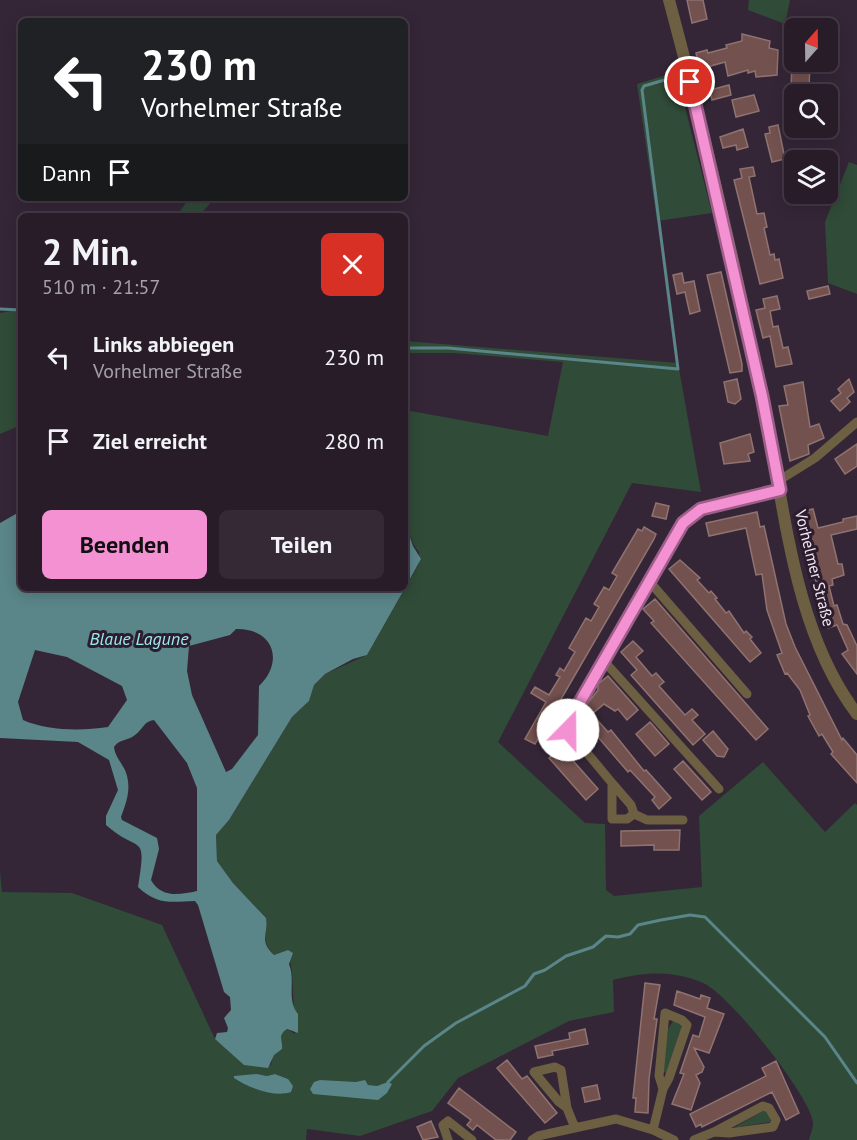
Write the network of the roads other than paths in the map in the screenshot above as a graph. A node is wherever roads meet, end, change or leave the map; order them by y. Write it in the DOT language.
graph roads {
  1 [pos="669,0"];
  2 [pos="857,423"];
  3 [pos="779,485"];
  4 [pos="649,581"];
  5 [pos="603,660"];
  6 [pos="747,694"];
  7 [pos="857,714"];
  8 [pos="612,783"];
  9 [pos="719,789"];
  10 [pos="634,814"];
  11 [pos="683,820"];
  12 [pos="663,1089"];
  13 [pos="567,1108"];
  14 [pos="575,1128"];
  15 [pos="653,1130"];
  16 [pos="714,1132"];
  17 [pos="448,1140"];
  18 [pos="472,1140"];
  19 [pos="532,1140"];
  20 [pos="674,1140"];
  21 [pos="694,1140"];
  1 -- 3 [label="street, Vorhelmer Straße"];
  2 -- 3 [label="street"];
  3 -- 4 [label="street"];
  3 -- 7 [label="street, Vorhelmer Straße"];
  4 -- 5 [label="street"];
  4 -- 6 [label="street"];
  5 -- 8 [label="street"];
  5 -- 9 [label="street"];
  8 -- 10 [label="street"];
  8 -- 10 [label="street"];
  10 -- 11 [label="street"];
  12 -- 12 [label="street"];
  12 -- 15 [label="street"];
  13 -- 13 [label="street"];
  13 -- 14 [label="street"];
  14 -- 15 [label="street"];
  14 -- 19 [label="street"];
  15 -- 20 [label="street"];
  16 -- 16 [label="street"];
  16 -- 21 [label="street"];
  17 -- 18 [label="street"];
}
